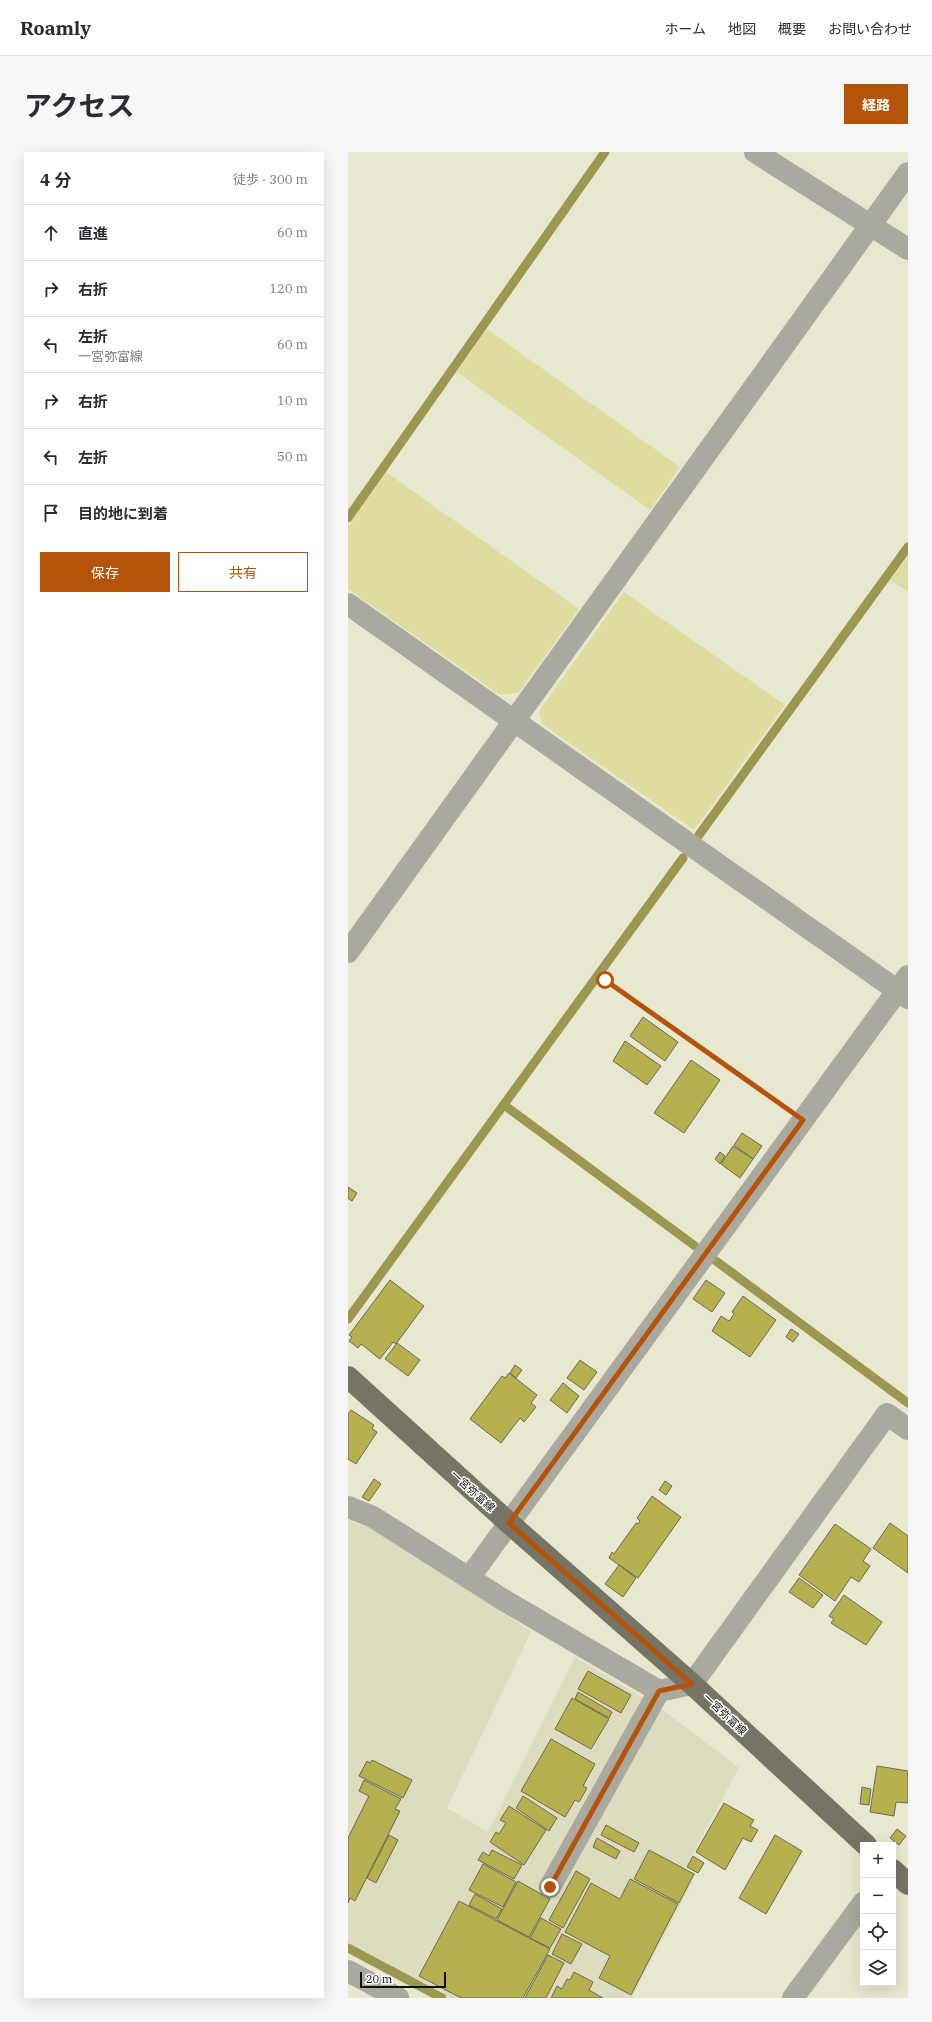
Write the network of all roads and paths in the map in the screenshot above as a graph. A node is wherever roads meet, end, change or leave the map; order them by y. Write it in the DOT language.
graph roads {
  1 [pos="756,152"];
  2 [pos="908,173"];
  3 [pos="870,225"];
  4 [pos="908,249"];
  5 [pos="348,604"];
  6 [pos="514,720"];
  7 [pos="348,952"];
  8 [pos="605,980"];
  9 [pos="904,988"];
  10 [pos="803,1120"];
  11 [pos="348,1377"];
  12 [pos="908,1429"];
  13 [pos="348,1507"];
  14 [pos="509,1523"];
  15 [pos="468,1578"];
  16 [pos="692,1684"];
  17 [pos="659,1691"];
  18 [pos="863,1842"];
  19 [pos="550,1887"];
  20 [pos="860,1907"];
  21 [pos="348,1971"];
  22 [pos="398,1998"];
  23 [pos="793,1998"];
  1 -- 3 [label="street"];
  2 -- 3 [label="street"];
  3 -- 4 [label="street"];
  3 -- 6 [label="street"];
  5 -- 6 [label="street"];
  6 -- 7 [label="street"];
  6 -- 9 [label="street"];
  8 -- 10 [label="path"];
  9 -- 10 [label="street"];
  10 -- 14 [label="street"];
  11 -- 14 [label="main road, 一宮弥富線"];
  12 -- 16 [label="street"];
  13 -- 15 [label="street"];
  14 -- 15 [label="street"];
  14 -- 16 [label="main road, 一宮弥富線"];
  15 -- 17 [label="street"];
  16 -- 17 [label="street"];
  16 -- 18 [label="main road, 一宮弥富線"];
  17 -- 19 [label="street"];
  20 -- 23 [label="street"];
  21 -- 22 [label="street"];
}
